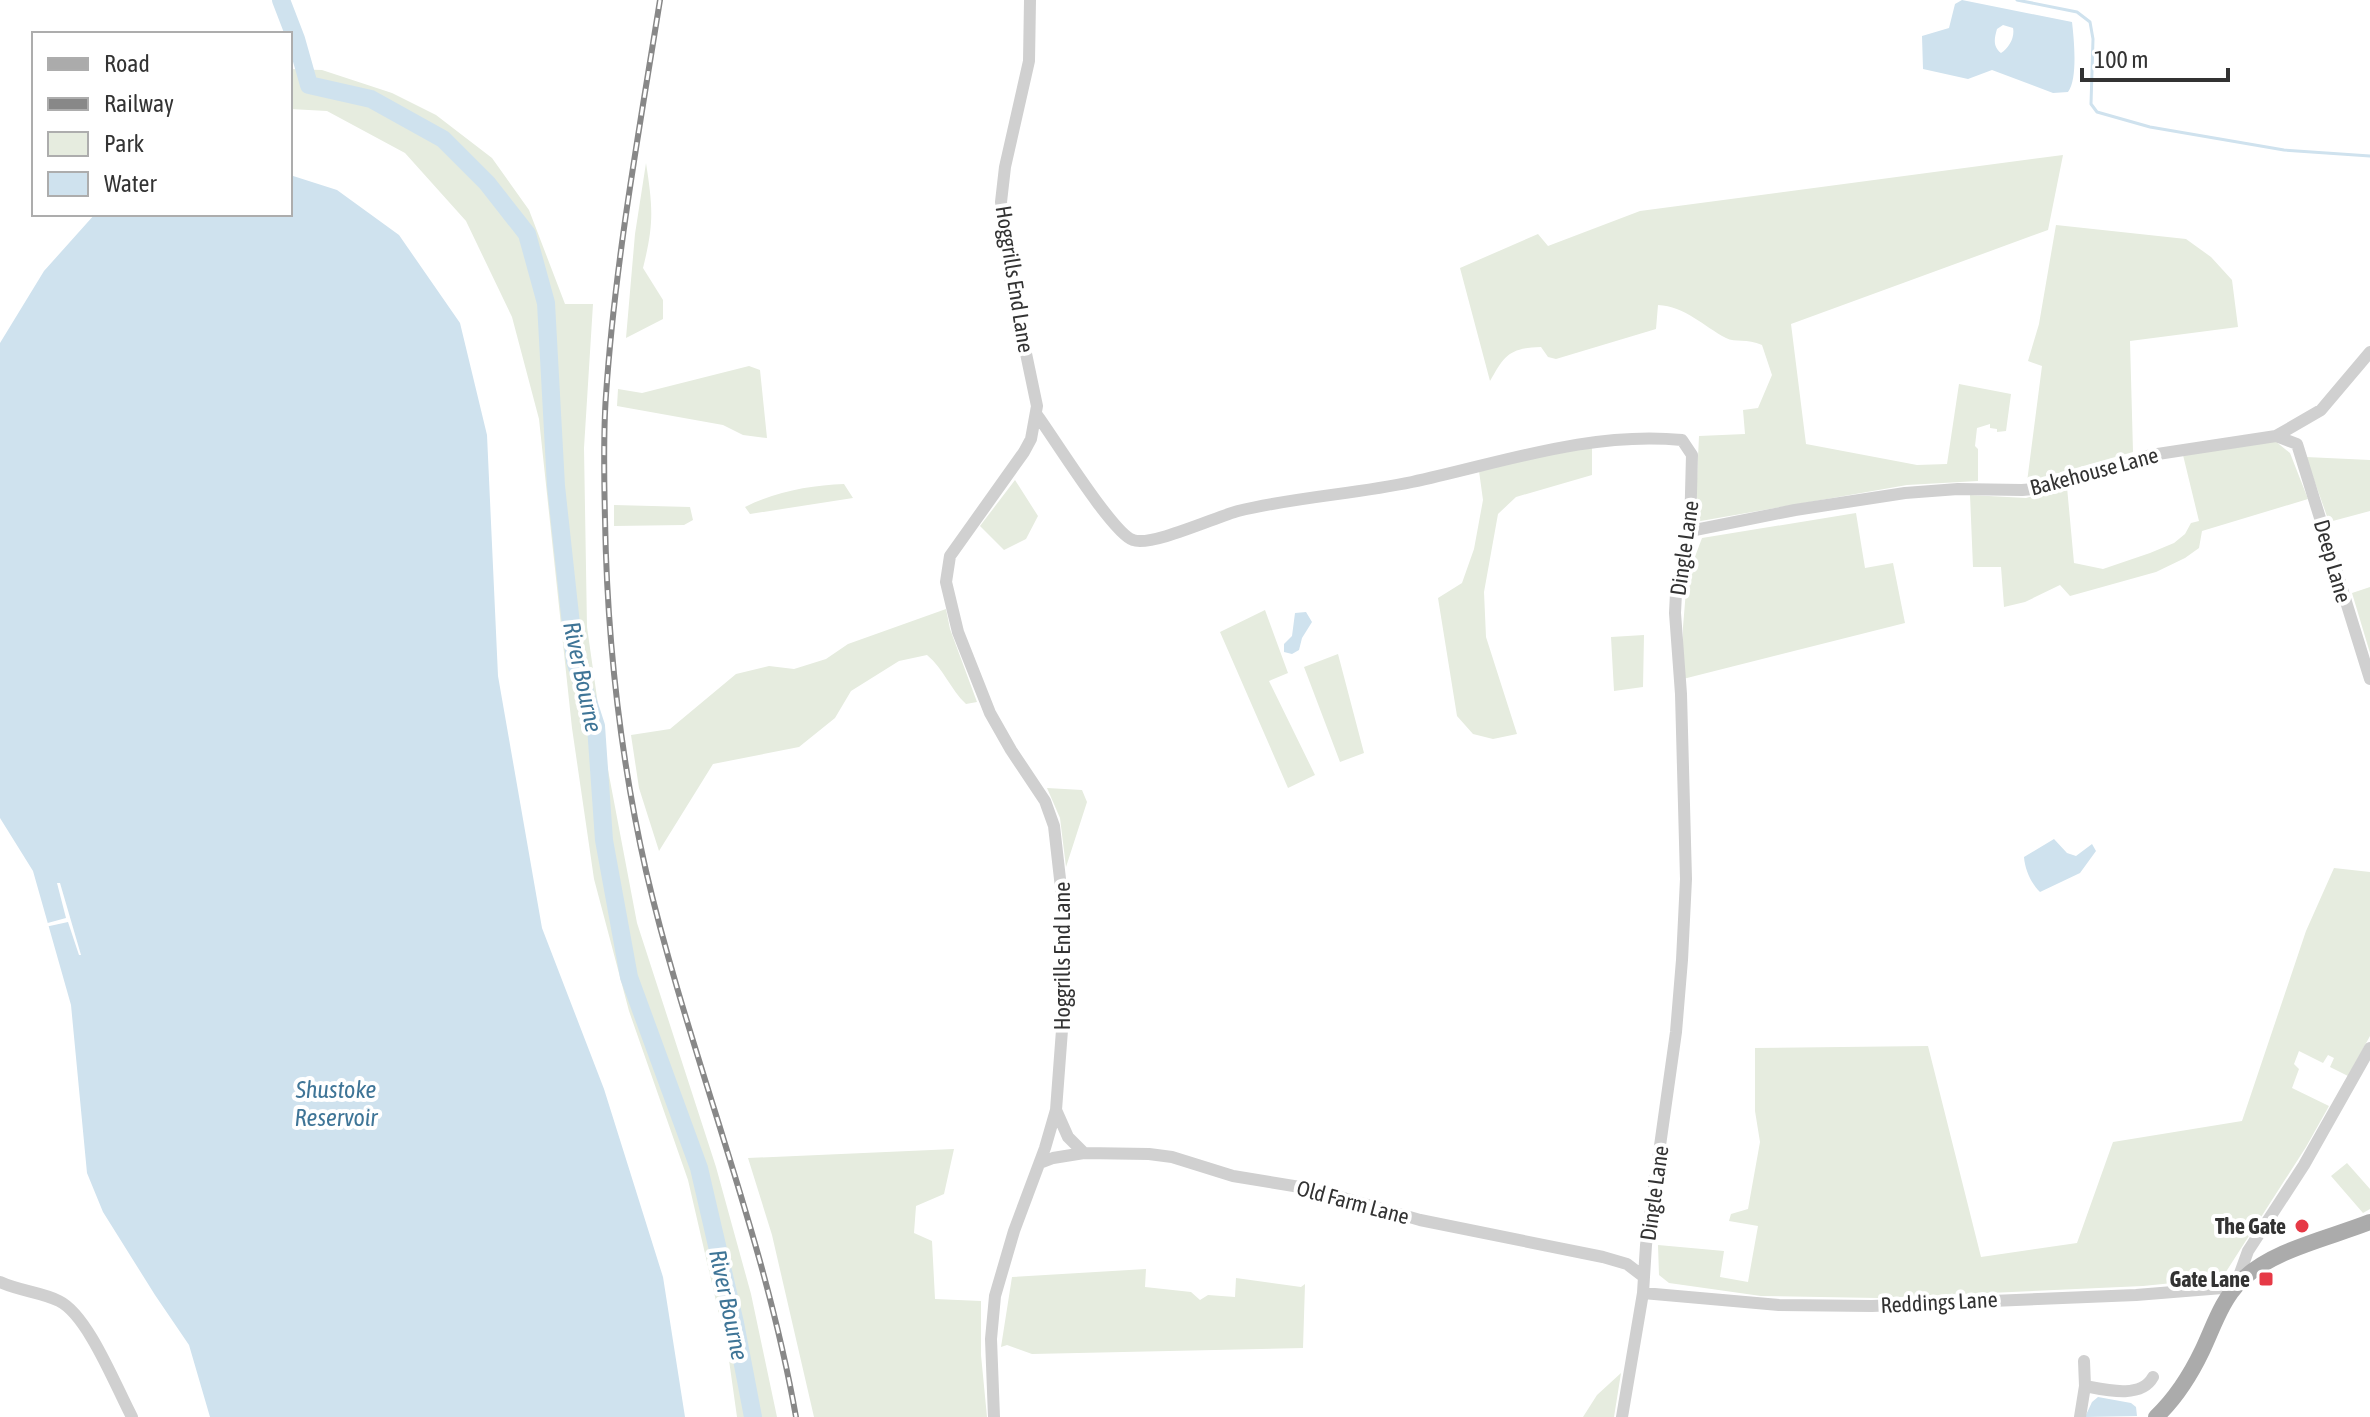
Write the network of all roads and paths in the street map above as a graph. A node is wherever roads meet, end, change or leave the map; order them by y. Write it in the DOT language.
graph roads {
  1 [pos="1030,0"];
  2 [pos="2370,352"];
  3 [pos="1037,415"];
  4 [pos="2299,424"];
  5 [pos="2276,436"];
  6 [pos="1031,439"];
  7 [pos="1058,442"];
  8 [pos="2297,444"];
  9 [pos="1690,531"];
  10 [pos="2370,679"];
  11 [pos="2370,1048"];
  12 [pos="1056,1110"];
  13 [pos="1084,1153"];
  14 [pos="1040,1163"];
  15 [pos="2370,1222"];
  16 [pos="1646,1245"];
  17 [pos="2248,1251"];
  18 [pos="1621,1262"];
  19 [pos="2259,1267"];
  20 [pos="1644,1277"];
  21 [pos="0,1282"];
  22 [pos="2235,1287"];
  23 [pos="1643,1293"];
  24 [pos="2084,1361"];
  25 [pos="2153,1377"];
  26 [pos="2085,1386"];
  27 [pos="132,1417"];
  28 [pos="994,1417"];
  29 [pos="1622,1417"];
  30 [pos="2080,1417"];
  31 [pos="2156,1417"];
  1 -- 3 [label="street, Hoggrills End Lane"];
  2 -- 4 [label="street, Bakehouse Lane"];
  3 -- 6 [label="street, Hoggrills End Lane"];
  3 -- 7 [label="street, Dingle Lane"];
  4 -- 5 [label="street, Bakehouse Lane"];
  4 -- 8 [label="street, Deep Lane"];
  5 -- 8 [label="street"];
  5 -- 9 [label="street, Bakehouse Lane"];
  6 -- 7 [label="street"];
  6 -- 12 [label="street, Hoggrills End Lane"];
  7 -- 9 [label="street, Dingle Lane"];
  8 -- 10 [label="street, Deep Lane"];
  9 -- 16 [label="street, Dingle Lane"];
  11 -- 17 [label="street"];
  12 -- 13 [label="street"];
  12 -- 14 [label="street, Hoggrills End Lane"];
  13 -- 14 [label="street, Old Farm Lane"];
  13 -- 18 [label="street, Old Farm Lane"];
  14 -- 28 [label="street, Hoggrills End Lane"];
  15 -- 19 [label="main road"];
  16 -- 18 [label="street"];
  16 -- 20 [label="street, Dingle Lane"];
  17 -- 19 [label="street"];
  17 -- 22 [label="street"];
  18 -- 20 [label="street, Old Farm Lane"];
  19 -- 22 [label="main road"];
  20 -- 23 [label="street, Dingle Lane"];
  21 -- 27 [label="street"];
  22 -- 23 [label="street, Reddings Lane"];
  22 -- 31 [label="main road"];
  23 -- 29 [label="street, Dingle Lane"];
  24 -- 26 [label="street"];
  25 -- 26 [label="street"];
  26 -- 30 [label="street"];
}
